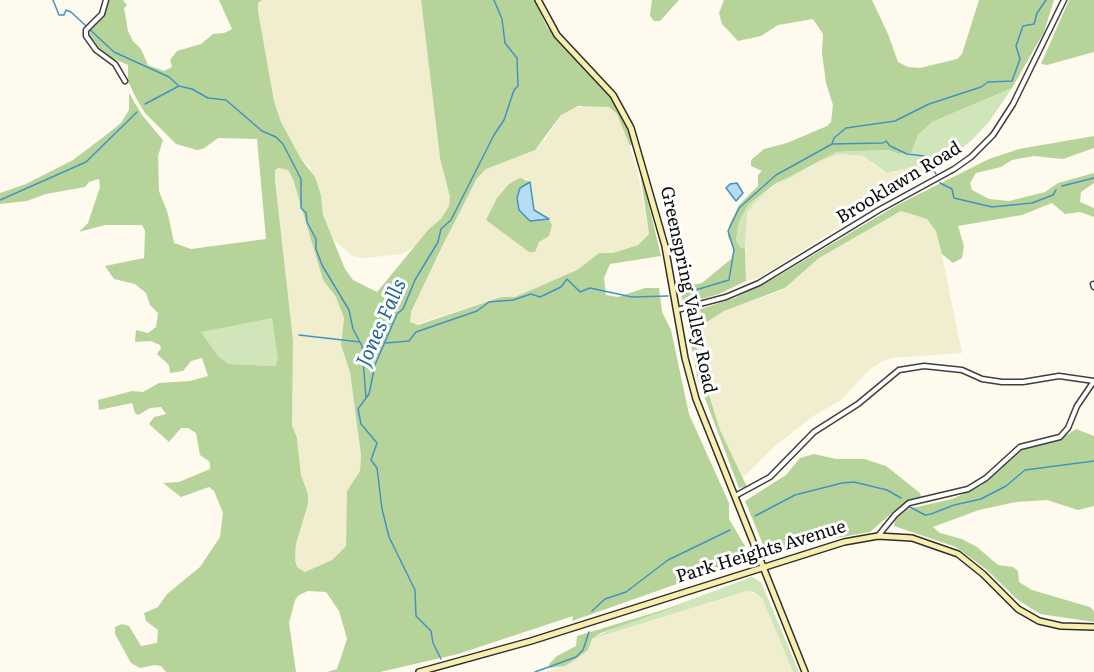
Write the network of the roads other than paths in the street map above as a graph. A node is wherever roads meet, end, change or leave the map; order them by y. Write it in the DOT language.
graph roads {
  1 [pos="106,0"];
  2 [pos="538,0"];
  3 [pos="1064,0"];
  4 [pos="125,81"];
  5 [pos="676,310"];
  6 [pos="1094,381"];
  7 [pos="733,496"];
  8 [pos="878,536"];
  9 [pos="761,567"];
  10 [pos="1094,627"];
  11 [pos="419,672"];
  12 [pos="805,672"];
  1 -- 4 [label="street"];
  2 -- 5 [label="main road, Greenspring Valley Road"];
  3 -- 5 [label="street, Brooklawn Road"];
  5 -- 7 [label="main road, Greenspring Valley Road"];
  6 -- 7 [label="street"];
  6 -- 8 [label="street"];
  7 -- 9 [label="main road, Greenspring Valley Road"];
  8 -- 9 [label="main road, Park Heights Avenue"];
  8 -- 10 [label="main road, Park Heights Avenue"];
  9 -- 11 [label="main road, Park Heights Avenue"];
  9 -- 12 [label="main road, Greenspring Valley Road"];
}
